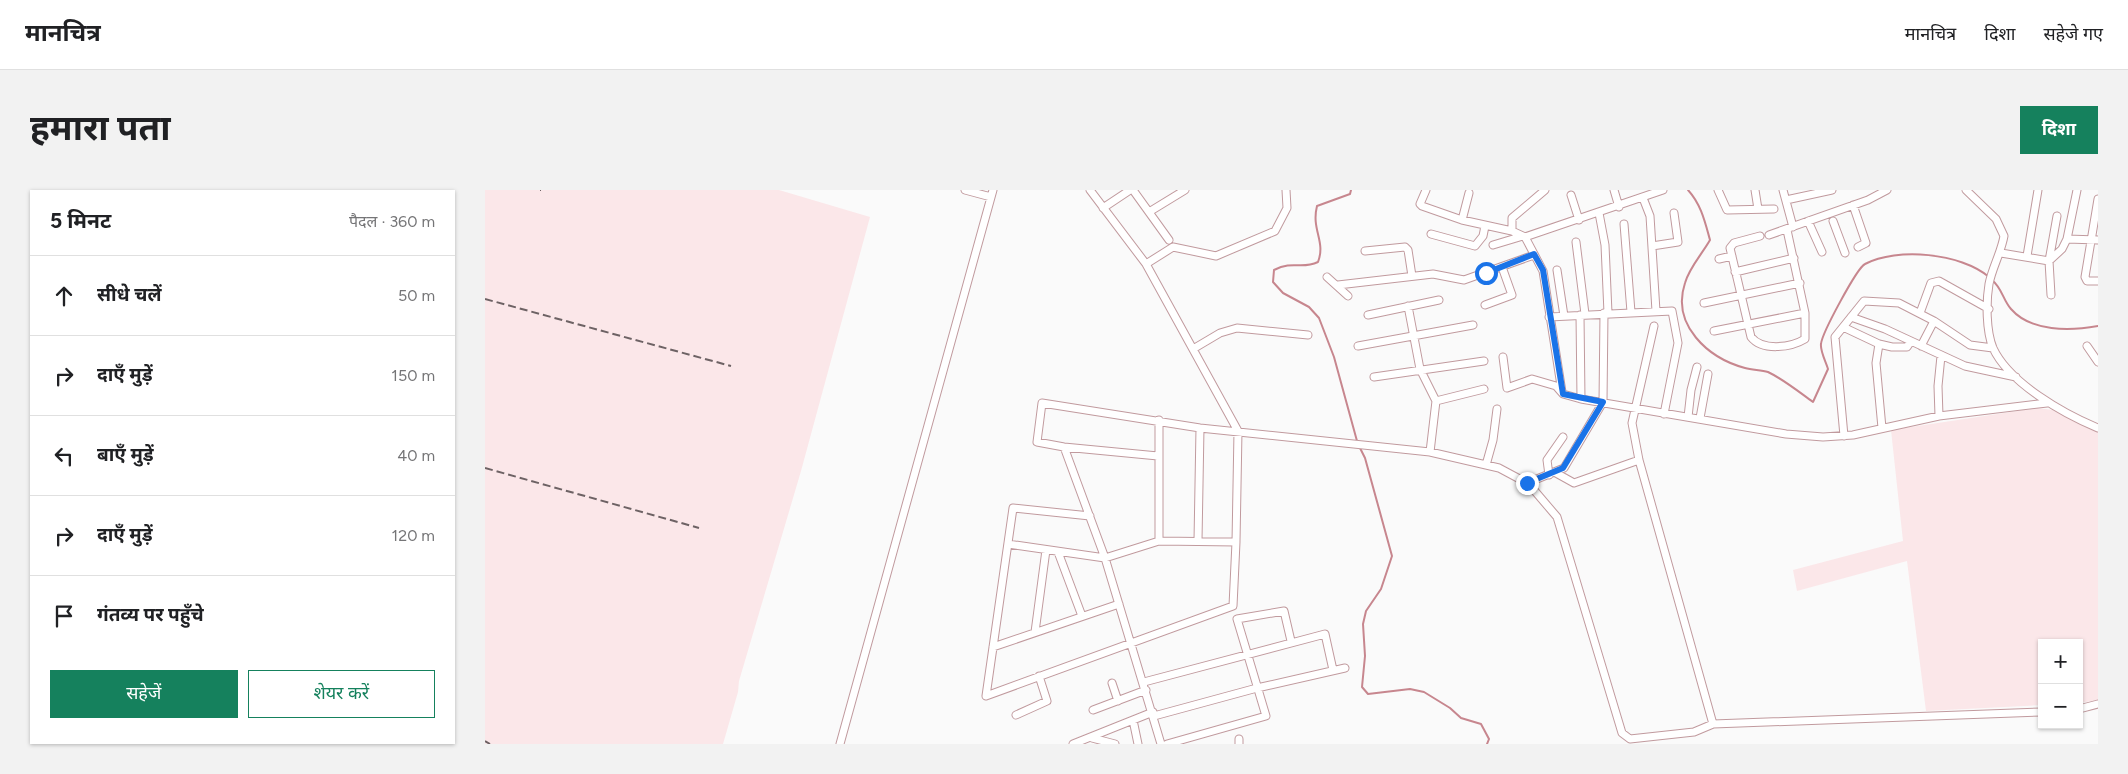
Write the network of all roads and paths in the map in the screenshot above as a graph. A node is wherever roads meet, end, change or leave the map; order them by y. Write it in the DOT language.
graph roads {
  1 [pos="965,190"];
  2 [pos="1090,190"];
  3 [pos="1131,190"];
  4 [pos="1185,190"];
  5 [pos="1285,190"];
  6 [pos="1426,190"];
  7 [pos="1614,190"];
  8 [pos="1663,190"];
  9 [pos="1717,190"];
  10 [pos="1755,190"];
  11 [pos="1783,190"];
  12 [pos="1832,190"];
  13 [pos="1887,190"];
  14 [pos="1966,190"];
  15 [pos="2038,190"];
  16 [pos="2077,190"];
  17 [pos="1541,191"];
  18 [pos="992,193"];
  19 [pos="1469,193"];
  20 [pos="1977,193"];
  21 [pos="1571,195"];
  22 [pos="1643,198"];
  23 [pos="2098,199"];
  24 [pos="1786,200"];
  25 [pos="1853,205"];
  26 [pos="1619,207"];
  27 [pos="1103,208"];
  28 [pos="1758,209"];
  29 [pos="1774,209"];
  30 [pos="1149,212"];
  31 [pos="1599,213"];
  32 [pos="1674,213"];
  33 [pos="1827,214"];
  34 [pos="2057,216"];
  35 [pos="1462,220"];
  36 [pos="1579,220"];
  37 [pos="1808,221"];
  38 [pos="1624,224"];
  39 [pos="1485,226"];
  40 [pos="1790,229"];
  41 [pos="1512,231"];
  42 [pos="1431,234"];
  43 [pos="1769,235"];
  44 [pos="1760,236"];
  45 [pos="1524,237"];
  46 [pos="2067,238"];
  47 [pos="1169,240"];
  48 [pos="2090,240"];
  49 [pos="2098,240"];
  50 [pos="1576,242"];
  51 [pos="1493,245"];
  52 [pos="1652,246"];
  53 [pos="1858,247"];
  54 [pos="1365,251"];
  55 [pos="1823,252"];
  56 [pos="1845,253"];
  57 [pos="2001,253"];
  58 [pos="1534,254"];
  59 [pos="1731,256"];
  60 [pos="2027,256"];
  61 [pos="1794,258"];
  62 [pos="1719,259"];
  63 [pos="2049,261"];
  64 [pos="1146,264"];
  65 [pos="1502,267"];
  66 [pos="1557,270"];
  67 [pos="1735,272"];
  68 [pos="1412,276"];
  69 [pos="1327,277"];
  70 [pos="2098,281"];
  71 [pos="1800,283"];
  72 [pos="1338,285"];
  73 [pos="1741,294"];
  74 [pos="2051,295"];
  75 [pos="1349,296"];
  76 [pos="1439,300"];
  77 [pos="1703,302"];
  78 [pos="1485,305"];
  79 [pos="1408,306"];
  80 [pos="1989,309"];
  81 [pos="1656,311"];
  82 [pos="1631,312"];
  83 [pos="1606,313"];
  84 [pos="1805,313"];
  85 [pos="1920,313"];
  86 [pos="1583,314"];
  87 [pos="1368,315"];
  88 [pos="1564,316"];
  89 [pos="1549,317"];
  90 [pos="1851,317"];
  91 [pos="1934,321"];
  92 [pos="1748,323"];
  93 [pos="1473,325"];
  94 [pos="1654,326"];
  95 [pos="1843,327"];
  96 [pos="1714,330"];
  97 [pos="1309,335"];
  98 [pos="1414,336"];
  99 [pos="1911,341"];
  100 [pos="1879,344"];
  101 [pos="1358,346"];
  102 [pos="1921,346"];
  103 [pos="2087,346"];
  104 [pos="1993,348"];
  105 [pos="1193,349"];
  106 [pos="1941,356"];
  107 [pos="1503,357"];
  108 [pos="1484,361"];
  109 [pos="2098,362"];
  110 [pos="1697,367"];
  111 [pos="1420,369"];
  112 [pos="1708,374"];
  113 [pos="1374,377"];
  114 [pos="2017,377"];
  115 [pos="1484,389"];
  116 [pos="1563,394"];
  117 [pos="1581,399"];
  118 [pos="1436,401"];
  119 [pos="1603,402"];
  120 [pos="2047,403"];
  121 [pos="1497,409"];
  122 [pos="1636,410"];
  123 [pos="1664,414"];
  124 [pos="1939,416"];
  125 [pos="1688,417"];
  126 [pos="1700,418"];
  127 [pos="1159,420"];
  128 [pos="1200,428"];
  129 [pos="1882,428"];
  130 [pos="2098,428"];
  131 [pos="1238,431"];
  132 [pos="1844,436"];
  133 [pos="1563,437"];
  134 [pos="1064,447"];
  135 [pos="1430,452"];
  136 [pos="1158,456"];
  137 [pos="1639,460"];
  138 [pos="1486,465"];
  139 [pos="1552,474"];
  140 [pos="1528,483"];
  141 [pos="1090,516"];
  142 [pos="1159,541"];
  143 [pos="1198,541"];
  144 [pos="1237,542"];
  145 [pos="1008,544"];
  146 [pos="1047,550"];
  147 [pos="1058,552"];
  148 [pos="1105,558"];
  149 [pos="1119,604"];
  150 [pos="1082,616"];
  151 [pos="1035,632"];
  152 [pos="1291,641"];
  153 [pos="1132,644"];
  154 [pos="993,647"];
  155 [pos="1247,653"];
  156 [pos="1345,668"];
  157 [pos="1333,670"];
  158 [pos="1039,676"];
  159 [pos="1143,682"];
  160 [pos="1112,683"];
  161 [pos="1257,688"];
  162 [pos="1146,690"];
  163 [pos="1118,701"];
  164 [pos="2098,704"];
  165 [pos="2083,708"];
  166 [pos="1093,710"];
  167 [pos="2038,712"];
  168 [pos="1153,714"];
  169 [pos="1016,715"];
  170 [pos="1133,720"];
  171 [pos="1713,724"];
  172 [pos="1092,738"];
  173 [pos="840,744"];
  174 [pos="1073,744"];
  175 [pos="1115,744"];
  176 [pos="1138,744"];
  177 [pos="1161,744"];
  178 [pos="1167,744"];
  1 -- 18 [label="street"];
  2 -- 27 [label="street"];
  3 -- 27 [label="street"];
  3 -- 30 [label="street"];
  4 -- 30 [label="street"];
  5 -- 64 [label="street"];
  6 -- 35 [label="street"];
  7 -- 26 [label="street"];
  8 -- 22 [label="street"];
  9 -- 28 [label="street"];
  10 -- 28 [label="street"];
  11 -- 24 [label="street"];
  12 -- 24 [label="street"];
  13 -- 25 [label="street"];
  14 -- 20 [label="street"];
  15 -- 60 [label="street"];
  16 -- 46 [label="street"];
  17 -- 41 [label="street"];
  18 -- 173 [label="street"];
  19 -- 35 [label="street"];
  20 -- 57 [label="street"];
  21 -- 36 [label="street"];
  22 -- 26 [label="street"];
  22 -- 52 [label="street"];
  23 -- 48 [label="street"];
  24 -- 40 [label="street"];
  25 -- 33 [label="street"];
  25 -- 53 [label="street"];
  26 -- 31 [label="street"];
  27 -- 64 [label="street"];
  28 -- 29 [label="street"];
  30 -- 47 [label="street"];
  31 -- 36 [label="street"];
  31 -- 83 [label="street"];
  32 -- 52 [label="street"];
  33 -- 37 [label="street"];
  33 -- 56 [label="street"];
  34 -- 63 [label="street"];
  35 -- 39 [label="street"];
  36 -- 45 [label="street"];
  37 -- 40 [label="street"];
  37 -- 55 [label="street"];
  38 -- 82 [label="street"];
  39 -- 41 [label="street"];
  39 -- 42 [label="street"];
  40 -- 43 [label="street"];
  40 -- 61 [label="street"];
  41 -- 45 [label="street"];
  44 -- 59 [label="street"];
  45 -- 51 [label="street"];
  45 -- 58 [label="street"];
  46 -- 48 [label="street"];
  46 -- 63 [label="street"];
  48 -- 49 [label="street"];
  48 -- 70 [label="street"];
  50 -- 86 [label="street"];
  52 -- 81 [label="street"];
  54 -- 68 [label="street"];
  57 -- 60 [label="street"];
  57 -- 80 [label="street"];
  58 -- 65 [label="street"];
  58 -- 89 [label="street"];
  59 -- 62 [label="street"];
  59 -- 67 [label="street"];
  60 -- 63 [label="street"];
  61 -- 67 [label="street"];
  61 -- 71 [label="street"];
  63 -- 74 [label="street"];
  64 -- 105 [label="street"];
  65 -- 68 [label="street"];
  65 -- 78 [label="street"];
  66 -- 88 [label="street"];
  67 -- 73 [label="street"];
  68 -- 72 [label="street"];
  69 -- 72 [label="street"];
  71 -- 73 [label="street"];
  71 -- 84 [label="street"];
  72 -- 75 [label="street"];
  73 -- 77 [label="street"];
  73 -- 92 [label="street"];
  76 -- 79 [label="street"];
  79 -- 87 [label="street"];
  79 -- 98 [label="street"];
  80 -- 85 [label="street"];
  80 -- 104 [label="street"];
  81 -- 82 [label="street"];
  81 -- 123 [label="street"];
  82 -- 83 [label="street"];
  83 -- 86 [label="street"];
  83 -- 119 [label="street"];
  84 -- 92 [label="street"];
  84 -- 92 [label="street"];
  85 -- 90 [label="street"];
  85 -- 91 [label="street"];
  86 -- 88 [label="street"];
  86 -- 117 [label="street"];
  88 -- 89 [label="street"];
  89 -- 116 [label="street"];
  90 -- 95 [label="street"];
  90 -- 99 [label="street"];
  91 -- 102 [label="street"];
  91 -- 104 [label="street"];
  92 -- 96 [label="street"];
  93 -- 98 [label="street"];
  94 -- 122 [label="street"];
  95 -- 100 [label="street"];
  95 -- 132 [label="street"];
  97 -- 105 [label="street"];
  98 -- 101 [label="street"];
  98 -- 111 [label="street"];
  99 -- 100 [label="street"];
  99 -- 102 [label="street"];
  100 -- 129 [label="street"];
  102 -- 106 [label="street"];
  103 -- 109 [label="street"];
  104 -- 114 [label="street"];
  105 -- 131 [label="street"];
  106 -- 114 [label="street"];
  106 -- 124 [label="street"];
  107 -- 116 [label="street"];
  108 -- 111 [label="street"];
  110 -- 125 [label="street"];
  111 -- 113 [label="street"];
  111 -- 118 [label="street"];
  112 -- 126 [label="street"];
  114 -- 120 [label="street"];
  115 -- 118 [label="street"];
  116 -- 117 [label="street"];
  117 -- 119 [label="street"];
  118 -- 135 [label="street"];
  119 -- 122 [label="street"];
  119 -- 139 [label="street"];
  120 -- 124 [label="street"];
  120 -- 130 [label="street"];
  121 -- 138 [label="street"];
  122 -- 123 [label="street"];
  122 -- 137 [label="street"];
  123 -- 125 [label="street"];
  124 -- 129 [label="street"];
  125 -- 126 [label="street"];
  126 -- 132 [label="street"];
  127 -- 128 [label="street"];
  127 -- 134 [label="street"];
  127 -- 136 [label="street"];
  128 -- 131 [label="street"];
  128 -- 143 [label="street"];
  129 -- 132 [label="street"];
  131 -- 135 [label="street"];
  131 -- 144 [label="street"];
  133 -- 139 [label="street"];
  134 -- 136 [label="street"];
  134 -- 141 [label="street"];
  135 -- 138 [label="street"];
  136 -- 142 [label="street"];
  137 -- 139 [label="street"];
  137 -- 171 [label="street"];
  138 -- 140 [label="street"];
  139 -- 140 [label="street"];
  140 -- 171 [label="street"];
  141 -- 145 [label="street"];
  141 -- 148 [label="street"];
  142 -- 143 [label="street"];
  142 -- 148 [label="street"];
  143 -- 144 [label="street"];
  144 -- 153 [label="street"];
  145 -- 146 [label="street"];
  145 -- 154 [label="street"];
  146 -- 147 [label="street"];
  146 -- 151 [label="street"];
  147 -- 148 [label="street"];
  147 -- 150 [label="street"];
  148 -- 149 [label="street"];
  149 -- 150 [label="street"];
  149 -- 153 [label="street"];
  150 -- 151 [label="street"];
  151 -- 154 [label="street"];
  152 -- 155 [label="street"];
  152 -- 155 [label="street"];
  152 -- 157 [label="street"];
  153 -- 158 [label="street"];
  153 -- 159 [label="street"];
  154 -- 158 [label="street"];
  155 -- 159 [label="street"];
  155 -- 161 [label="street"];
  156 -- 157 [label="street"];
  157 -- 161 [label="street"];
  158 -- 169 [label="street"];
  159 -- 162 [label="street"];
  160 -- 163 [label="street"];
  161 -- 168 [label="street"];
  161 -- 178 [label="street"];
  162 -- 163 [label="street"];
  162 -- 168 [label="street"];
  163 -- 166 [label="street"];
  164 -- 165 [label="street"];
  167 -- 171 [label="street"];
  168 -- 170 [label="street"];
  168 -- 177 [label="street"];
  170 -- 172 [label="street"];
  170 -- 176 [label="street"];
  172 -- 174 [label="street"];
  172 -- 175 [label="street"];
}
